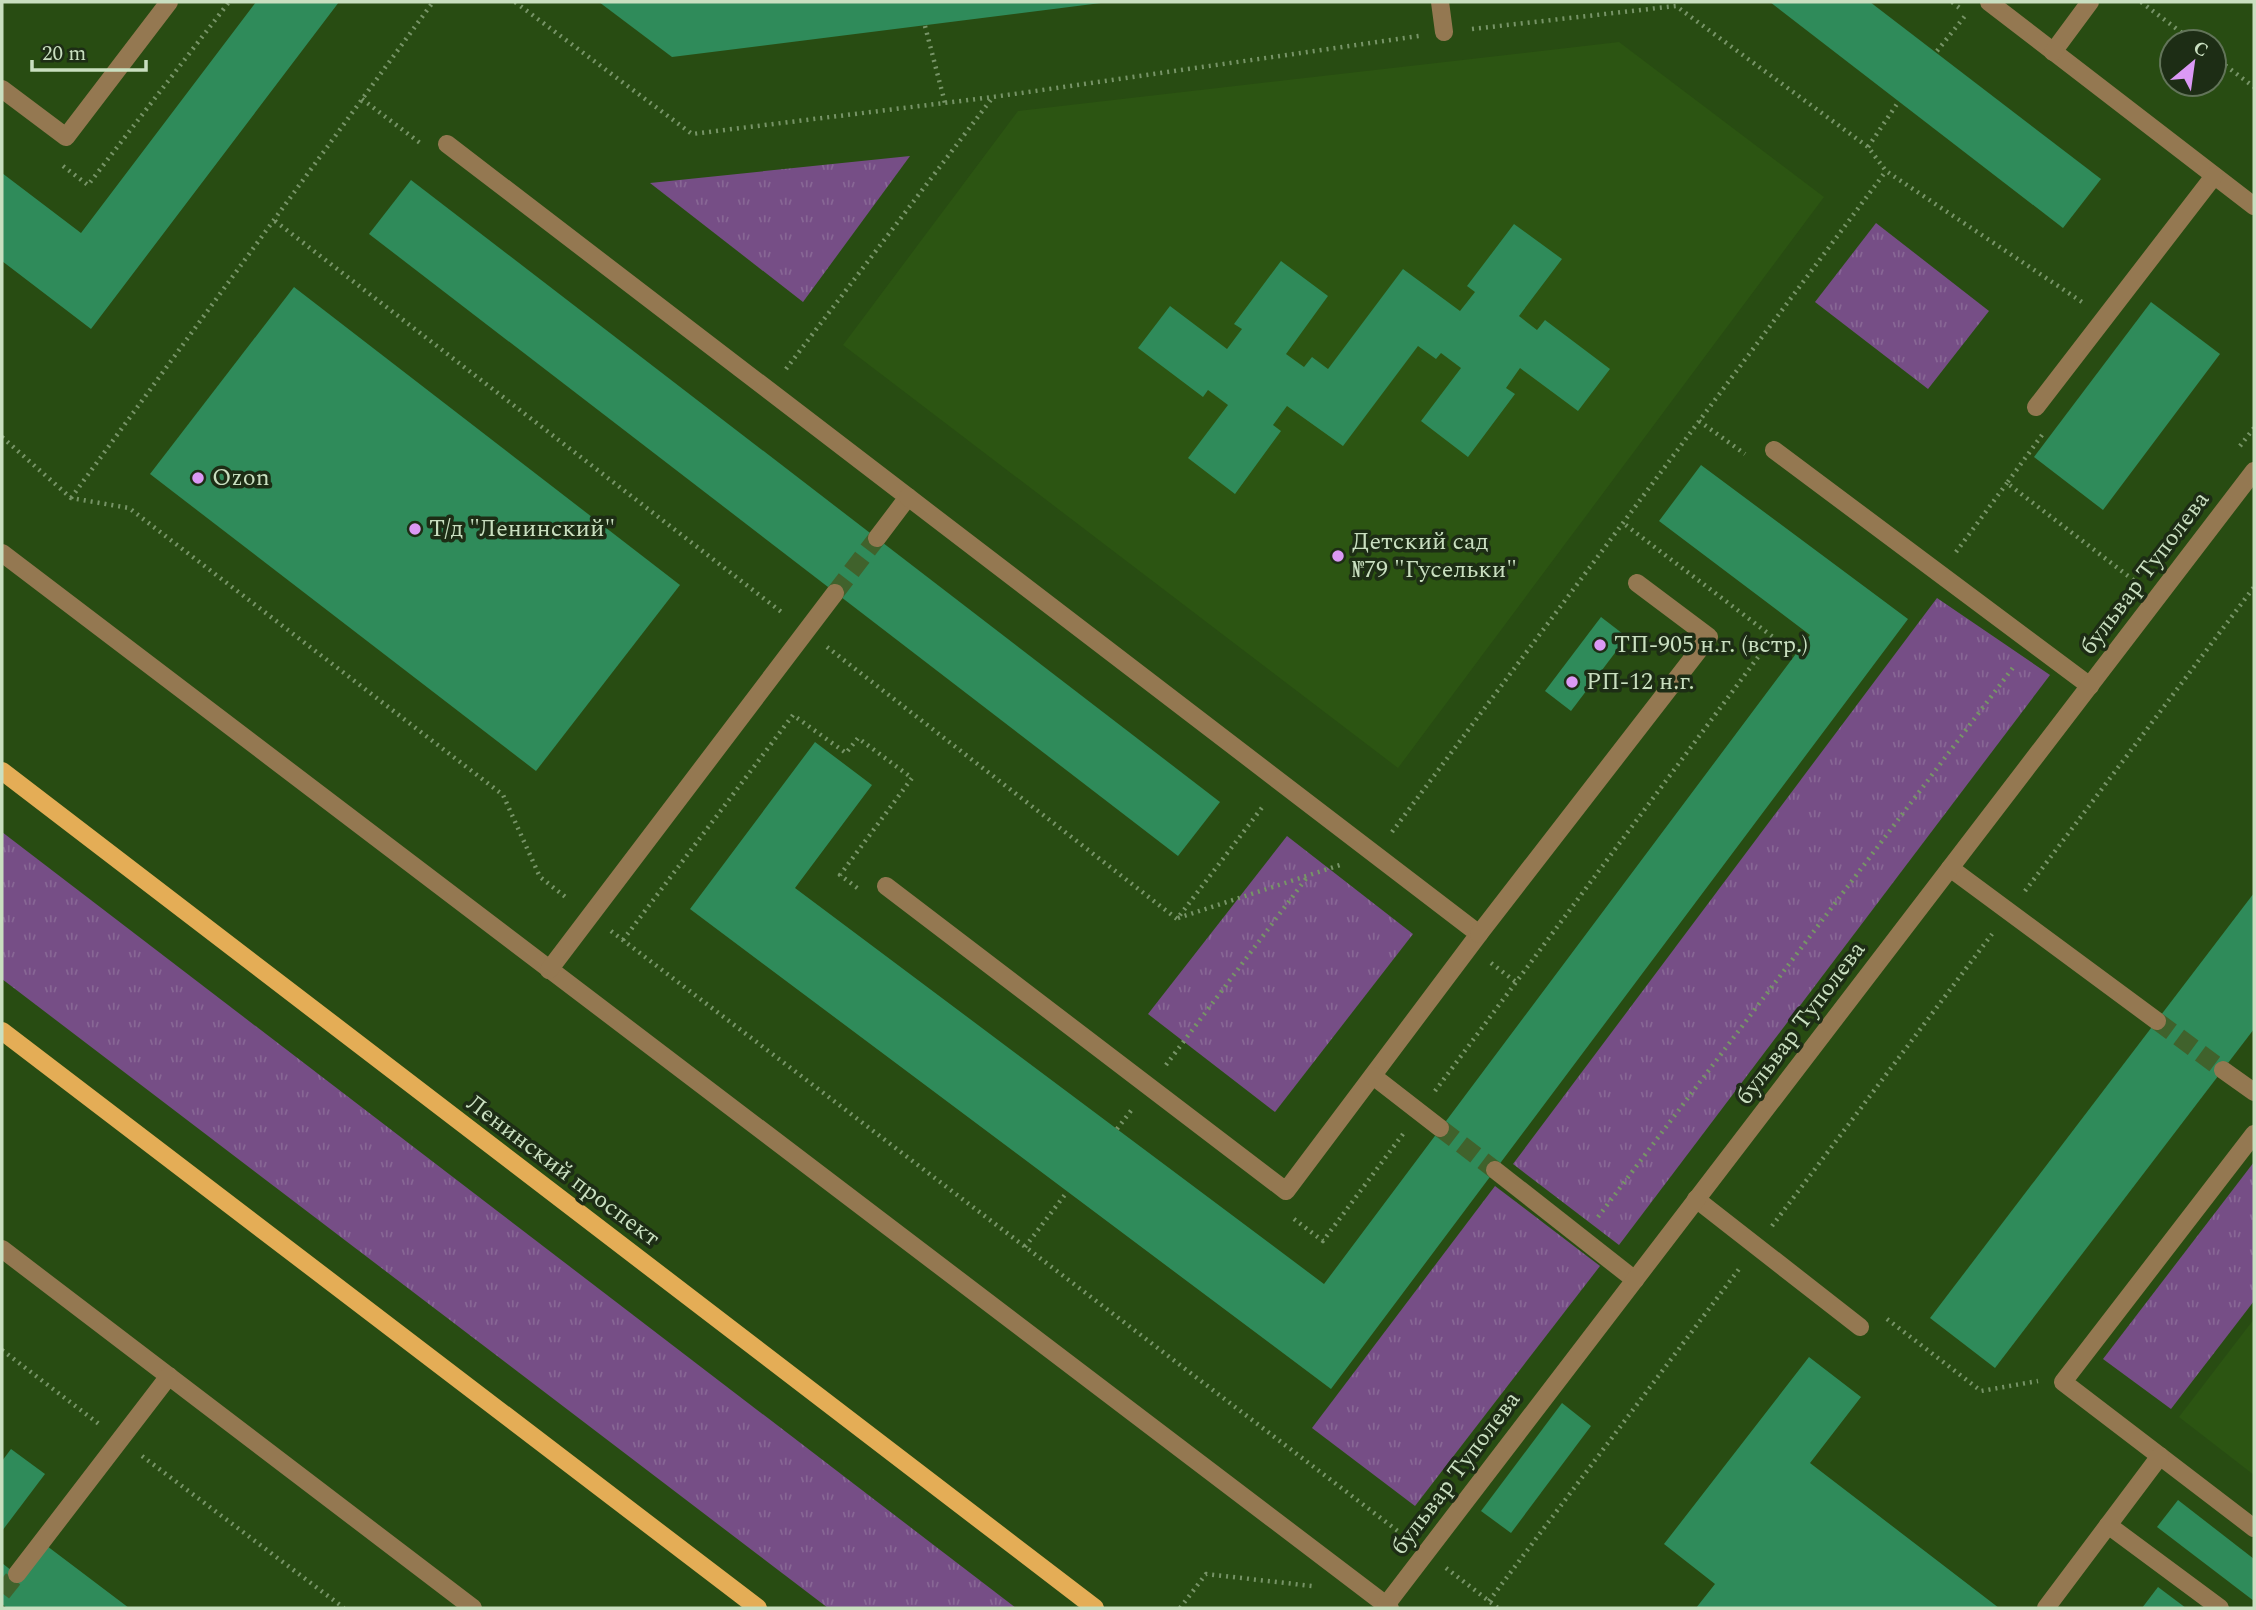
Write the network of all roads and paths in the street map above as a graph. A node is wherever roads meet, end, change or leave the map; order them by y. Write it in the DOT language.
graph roads {
  1 [pos="169,2"];
  2 [pos="433,2"];
  3 [pos="514,2"];
  4 [pos="1440,2"];
  5 [pos="1989,2"];
  6 [pos="2090,2"];
  7 [pos="2141,2"];
  8 [pos="1967,13"];
  9 [pos="925,26"];
  10 [pos="2175,28"];
  11 [pos="1444,33"];
  12 [pos="1937,51"];
  13 [pos="2053,52"];
  14 [pos="2228,68"];
  15 [pos="2254,87"];
  16 [pos="2,89"];
  17 [pos="993,97"];
  18 [pos="1899,101"];
  19 [pos="945,103"];
  20 [pos="447,144"];
  21 [pos="1868,147"];
  22 [pos="1886,171"];
  23 [pos="2214,176"];
  24 [pos="2254,206"];
  25 [pos="2105,317"];
  26 [pos="769,391"];
  27 [pos="2036,407"];
  28 [pos="2048,428"];
  29 [pos="2,437"];
  30 [pos="1774,450"];
  31 [pos="2254,471"];
  32 [pos="2007,482"];
  33 [pos="908,497"];
  34 [pos="71,498"];
  35 [pos="1623,523"];
  36 [pos="877,538"];
  37 [pos="2,552"];
  38 [pos="1940,573"];
  39 [pos="2137,582"];
  40 [pos="1637,583"];
  41 [pos="2254,587"];
  42 [pos="835,593"];
  43 [pos="2023,655"];
  44 [pos="2090,686"];
  45 [pos="2,771"];
  46 [pos="1375,854"];
  47 [pos="1950,868"];
  48 [pos="1309,876"];
  49 [pos="886,886"];
  50 [pos="862,892"];
  51 [pos="2009,912"];
  52 [pos="590,915"];
  53 [pos="1177,919"];
  54 [pos="1479,934"];
  55 [pos="623,940"];
  56 [pos="549,970"];
  57 [pos="2157,1021"];
  58 [pos="2,1031"];
  59 [pos="2223,1070"];
  60 [pos="1373,1076"];
  61 [pos="1149,1087"];
  62 [pos="2254,1093"];
  63 [pos="1419,1112"];
  64 [pos="1440,1128"];
  65 [pos="1117,1129"];
  66 [pos="2254,1134"];
  67 [pos="1495,1170"];
  68 [pos="1068,1192"];
  69 [pos="1696,1199"];
  70 [pos="1291,1216"];
  71 [pos="1589,1228"];
  72 [pos="1781,1236"];
  73 [pos="1025,1247"];
  74 [pos="1756,1247"];
  75 [pos="2,1249"];
  76 [pos="1635,1280"];
  77 [pos="1886,1318"];
  78 [pos="1860,1326"];
  79 [pos="2,1350"];
  80 [pos="169,1376"];
  81 [pos="2046,1379"];
  82 [pos="120,1440"];
  83 [pos="2160,1456"];
  84 [pos="2108,1525"];
  85 [pos="2254,1528"];
  86 [pos="1426,1553"];
  87 [pos="17,1574"];
  88 [pos="1314,1586"];
  89 [pos="1489,1601"];
  90 [pos="1388,1607"];
  91 [pos="344,1608"];
  92 [pos="473,1608"];
  93 [pos="758,1608"];
  94 [pos="1095,1608"];
  95 [pos="1180,1608"];
  96 [pos="1498,1608"];
  97 [pos="2046,1608"];
  98 [pos="2220,1608"];
  1 -- 16 [label="street"];
  2 -- 34 [label="path"];
  3 -- 19 [label="path"];
  4 -- 11 [label="street"];
  5 -- 13 [label="street"];
  6 -- 13 [label="street"];
  7 -- 10 [label="path"];
  8 -- 12 [label="path"];
  9 -- 19 [label="path"];
  11 -- 17 [label="path"];
  11 -- 21 [label="path"];
  13 -- 23 [label="street"];
  14 -- 15 [label="path"];
  17 -- 19 [label="path"];
  17 -- 26 [label="path"];
  18 -- 21 [label="path"];
  20 -- 26 [label="street"];
  21 -- 22 [label="path"];
  22 -- 25 [label="path"];
  22 -- 35 [label="path"];
  23 -- 24 [label="street"];
  23 -- 25 [label="street"];
  25 -- 27 [label="street"];
  26 -- 33 [label="street"];
  28 -- 32 [label="path"];
  29 -- 34 [label="path"];
  30 -- 38 [label="street"];
  31 -- 44 [label="street, бульвар Туполева"];
  32 -- 38 [label="path"];
  32 -- 39 [label="path"];
  33 -- 36 [label="street"];
  33 -- 46 [label="street"];
  34 -- 52 [label="path"];
  35 -- 46 [label="path"];
  35 -- 63 [label="path"];
  37 -- 56 [label="street"];
  38 -- 44 [label="street"];
  40 -- 54 [label="street"];
  41 -- 51 [label="path"];
  42 -- 52 [label="street"];
  43 -- 71 [label="path"];
  44 -- 47 [label="street, бульвар Туполева"];
  45 -- 94 [label="main road, Ленинский проспект"];
  46 -- 48 [label="path"];
  46 -- 54 [label="street"];
  47 -- 51 [label="street"];
  47 -- 69 [label="street, бульвар Туполева"];
  48 -- 53 [label="path"];
  48 -- 61 [label="path"];
  49 -- 61 [label="street"];
  50 -- 55 [label="path"];
  51 -- 57 [label="street"];
  51 -- 72 [label="path"];
  52 -- 55 [label="path"];
  52 -- 56 [label="street"];
  54 -- 60 [label="street"];
  55 -- 73 [label="path"];
  56 -- 90 [label="street"];
  58 -- 93 [label="main road"];
  59 -- 62 [label="street"];
  60 -- 61 [label="street"];
  60 -- 63 [label="street"];
  61 -- 65 [label="path"];
  63 -- 64 [label="street"];
  63 -- 70 [label="path"];
  66 -- 83 [label="street"];
  67 -- 76 [label="street"];
  68 -- 73 [label="path"];
  69 -- 74 [label="street"];
  69 -- 76 [label="street, бульвар Туполева"];
  73 -- 86 [label="path"];
  74 -- 78 [label="street"];
  74 -- 89 [label="path"];
  75 -- 80 [label="street"];
  76 -- 86 [label="street, бульвар Туполева"];
  77 -- 81 [label="path"];
  79 -- 82 [label="path"];
  80 -- 82 [label="street"];
  80 -- 92 [label="street"];
  82 -- 87 [label="street"];
  82 -- 91 [label="path"];
  83 -- 84 [label="street"];
  83 -- 85 [label="street"];
  84 -- 97 [label="street"];
  84 -- 98 [label="street"];
  86 -- 89 [label="path"];
  86 -- 90 [label="street, бульвар Туполева"];
  88 -- 95 [label="path"];
  89 -- 96 [label="path"];
}
